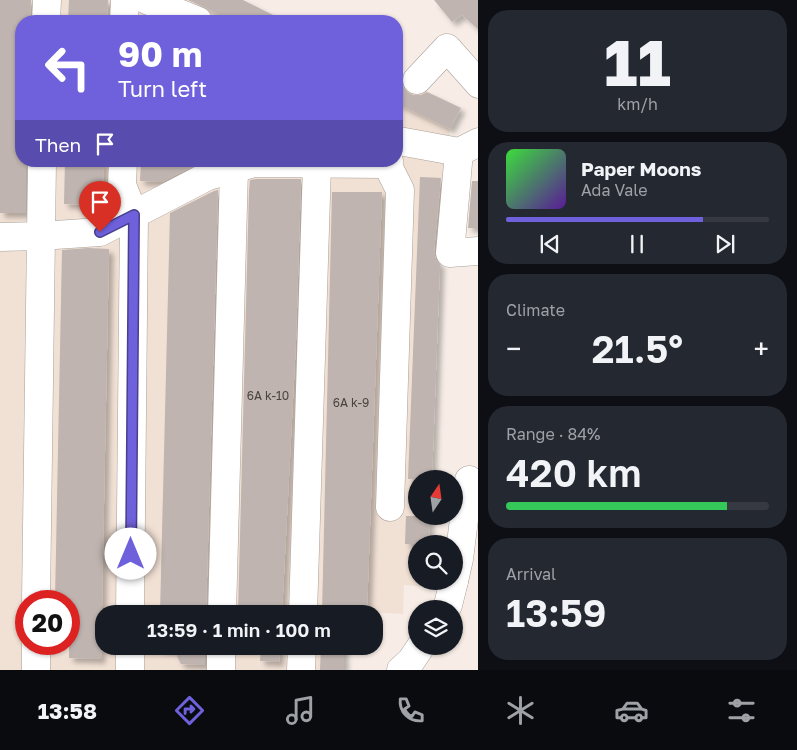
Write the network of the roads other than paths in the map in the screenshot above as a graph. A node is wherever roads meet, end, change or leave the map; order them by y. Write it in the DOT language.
graph roads {
  1 [pos="47,0"];
  2 [pos="125,0"];
  3 [pos="147,0"];
  4 [pos="46,15"];
  5 [pos="124,15"];
  6 [pos="183,15"];
  7 [pos="417,80"];
  8 [pos="478,84"];
  9 [pos="469,147"];
  10 [pos="403,151"];
  11 [pos="42,167"];
  12 [pos="123,167"];
  13 [pos="241,167"];
  14 [pos="317,167"];
  15 [pos="396,167"];
  16 [pos="208,168"];
  17 [pos="234,169"];
  18 [pos="134,215"];
  19 [pos="40,236"];
  20 [pos="0,237"];
  21 [pos="478,251"];
  22 [pos="469,480"];
  23 [pos="390,507"];
  24 [pos="461,535"];
  25 [pos="36,590"];
  26 [pos="130,605"];
  27 [pos="222,605"];
  28 [pos="303,605"];
  29 [pos="36,655"];
  30 [pos="130,655"];
  31 [pos="221,655"];
  32 [pos="302,655"];
  33 [pos="415,655"];
  34 [pos="36,670"];
  35 [pos="130,670"];
  36 [pos="220,670"];
  37 [pos="302,670"];
  38 [pos="401,670"];
  1 -- 4 [label="lane"];
  2 -- 5 [label="lane"];
  3 -- 6 [label="lane"];
  7 -- 8 [label="lane"];
  9 -- 10 [label="lane"];
  9 -- 21 [label="lane"];
  11 -- 19 [label="lane"];
  12 -- 18 [label="lane"];
  13 -- 17 [label="lane"];
  14 -- 28 [label="lane"];
  15 -- 23 [label="lane"];
  16 -- 17 [label="lane"];
  16 -- 18 [label="lane"];
  17 -- 27 [label="lane"];
  18 -- 19 [label="lane"];
  18 -- 26 [label="lane"];
  19 -- 20 [label="lane"];
  19 -- 25 [label="lane"];
  22 -- 24 [label="lane"];
  29 -- 34 [label="lane"];
  30 -- 35 [label="lane"];
  31 -- 36 [label="lane"];
  32 -- 37 [label="lane"];
  33 -- 38 [label="lane"];
}
